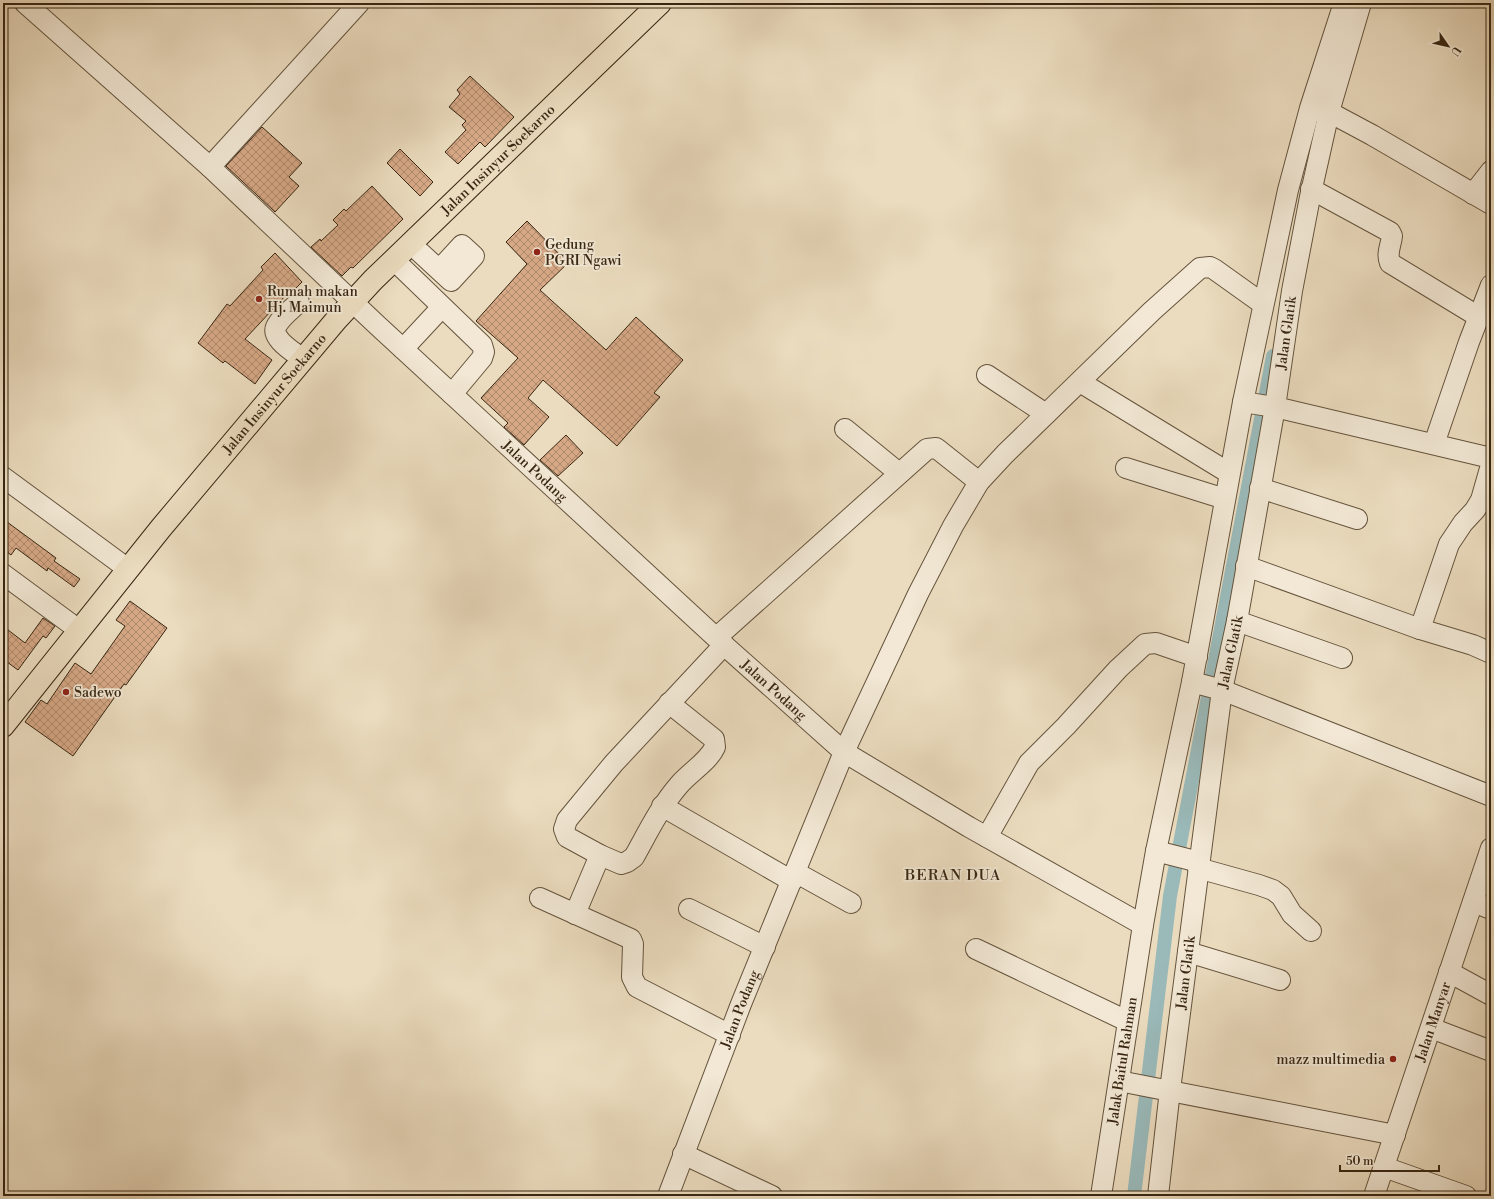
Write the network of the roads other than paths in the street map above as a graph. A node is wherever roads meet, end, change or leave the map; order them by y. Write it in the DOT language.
graph roads {
  1 [pos="25,3"];
  2 [pos="359,3"];
  3 [pos="660,3"];
  4 [pos="1344,3"];
  5 [pos="1361,3"];
  6 [pos="1320,110"];
  7 [pos="210,167"];
  8 [pos="1491,171"];
  9 [pos="1302,193"];
  10 [pos="1473,194"];
  11 [pos="1491,204"];
  12 [pos="411,244"];
  13 [pos="394,260"];
  14 [pos="439,270"];
  15 [pos="1491,285"];
  16 [pos="1281,288"];
  17 [pos="299,302"];
  18 [pos="353,302"];
  19 [pos="1263,304"];
  20 [pos="442,307"];
  21 [pos="1479,316"];
  22 [pos="403,349"];
  23 [pos="303,360"];
  24 [pos="987,375"];
  25 [pos="1080,382"];
  26 [pos="452,394"];
  27 [pos="1260,404"];
  28 [pos="1046,414"];
  29 [pos="845,429"];
  30 [pos="1434,444"];
  31 [pos="1491,458"];
  32 [pos="1491,465"];
  33 [pos="1126,468"];
  34 [pos="899,473"];
  35 [pos="1229,473"];
  36 [pos="3,476"];
  37 [pos="979,482"];
  38 [pos="1260,488"];
  39 [pos="1225,499"];
  40 [pos="1357,519"];
  41 [pos="1246,566"];
  42 [pos="128,569"];
  43 [pos="3,574"];
  44 [pos="1237,621"];
  45 [pos="1420,629"];
  46 [pos="79,630"];
  47 [pos="721,641"];
  48 [pos="1491,653"];
  49 [pos="1197,657"];
  50 [pos="1342,658"];
  51 [pos="1208,686"];
  52 [pos="669,703"];
  53 [pos="3,726"];
  54 [pos="844,752"];
  55 [pos="1491,796"];
  56 [pos="662,806"];
  57 [pos="986,836"];
  58 [pos="1491,848"];
  59 [pos="600,855"];
  60 [pos="1183,859"];
  61 [pos="794,877"];
  62 [pos="540,898"];
  63 [pos="851,903"];
  64 [pos="1482,906"];
  65 [pos="689,909"];
  66 [pos="575,914"];
  67 [pos="1143,925"];
  68 [pos="1311,932"];
  69 [pos="765,947"];
  70 [pos="976,949"];
  71 [pos="1188,952"];
  72 [pos="1449,972"];
  73 [pos="1280,980"];
  74 [pos="1491,995"];
  75 [pos="1127,1021"];
  76 [pos="1431,1028"];
  77 [pos="730,1034"];
  78 [pos="1491,1050"];
  79 [pos="1145,1086"];
  80 [pos="1395,1135"];
  81 [pos="683,1154"];
  82 [pos="1384,1167"];
  83 [pos="668,1196"];
  84 [pos="772,1196"];
  85 [pos="1101,1196"];
  86 [pos="1158,1196"];
  87 [pos="1374,1196"];
  88 [pos="1466,1196"];
  1 -- 7 [label="street, Jalan Podang"];
  2 -- 7 [label="street"];
  3 -- 12 [label="highway, Jalan Insinyur Soekarno"];
  4 -- 6 [label="street"];
  5 -- 6 [label="street"];
  6 -- 9 [label="street"];
  6 -- 10 [label="street"];
  7 -- 18 [label="street, Jalan Podang"];
  8 -- 10 [label="street"];
  9 -- 16 [label="street"];
  9 -- 21 [label="street"];
  10 -- 11 [label="street"];
  12 -- 13 [label="highway, Jalan Insinyur Soekarno"];
  12 -- 14 [label="street"];
  13 -- 18 [label="highway, Jalan Insinyur Soekarno"];
  13 -- 20 [label="street"];
  15 -- 21 [label="street"];
  16 -- 19 [label="street"];
  16 -- 27 [label="street, Jalan Glatik"];
  17 -- 23 [label="street"];
  18 -- 22 [label="street, Jalan Podang"];
  18 -- 23 [label="highway, Jalan Insinyur Soekarno"];
  19 -- 25 [label="street"];
  19 -- 27 [label="street"];
  20 -- 22 [label="street"];
  20 -- 26 [label="street"];
  21 -- 30 [label="street"];
  22 -- 26 [label="street, Jalan Podang"];
  23 -- 42 [label="highway, Jalan Insinyur Soekarno"];
  24 -- 28 [label="street"];
  25 -- 28 [label="street"];
  25 -- 35 [label="street"];
  26 -- 47 [label="street, Jalan Podang"];
  27 -- 30 [label="street"];
  27 -- 35 [label="street"];
  27 -- 38 [label="street, Jalan Glatik"];
  28 -- 37 [label="street"];
  29 -- 34 [label="street"];
  30 -- 31 [label="street"];
  32 -- 45 [label="street"];
  33 -- 39 [label="street"];
  34 -- 37 [label="street"];
  34 -- 47 [label="street"];
  35 -- 39 [label="street"];
  36 -- 42 [label="street"];
  37 -- 54 [label="street"];
  38 -- 40 [label="street"];
  38 -- 41 [label="street, Jalan Glatik"];
  39 -- 49 [label="street"];
  41 -- 44 [label="street, Jalan Glatik"];
  41 -- 45 [label="street"];
  42 -- 46 [label="highway, Jalan Insinyur Soekarno"];
  43 -- 46 [label="street"];
  44 -- 50 [label="street"];
  44 -- 51 [label="street, Jalan Glatik"];
  45 -- 48 [label="street"];
  46 -- 53 [label="highway, Jalan Insinyur Soekarno"];
  47 -- 52 [label="street"];
  47 -- 54 [label="street, Jalan Podang"];
  49 -- 51 [label="street"];
  49 -- 57 [label="street"];
  51 -- 55 [label="street"];
  51 -- 60 [label="street"];
  51 -- 60 [label="street, Jalan Glatik"];
  52 -- 56 [label="street"];
  52 -- 59 [label="street"];
  54 -- 57 [label="street"];
  54 -- 61 [label="street, Jalan Podang"];
  56 -- 59 [label="street"];
  56 -- 61 [label="street"];
  57 -- 67 [label="street"];
  58 -- 64 [label="street, Jalan Manyar"];
  59 -- 66 [label="street"];
  60 -- 67 [label="street, Jalak Baitul Rahman"];
  60 -- 68 [label="street"];
  60 -- 71 [label="street, Jalan Glatik"];
  61 -- 63 [label="street"];
  61 -- 69 [label="street, Jalan Podang"];
  62 -- 66 [label="street"];
  64 -- 72 [label="street, Jalan Manyar"];
  65 -- 69 [label="street"];
  66 -- 77 [label="street"];
  67 -- 75 [label="street, Jalak Baitul Rahman"];
  69 -- 77 [label="street, Jalan Podang"];
  70 -- 75 [label="street"];
  71 -- 73 [label="street"];
  71 -- 79 [label="street, Jalan Glatik"];
  72 -- 74 [label="street"];
  72 -- 76 [label="street, Jalan Manyar"];
  75 -- 79 [label="street, Jalak Baitul Rahman"];
  76 -- 78 [label="street"];
  76 -- 80 [label="street, Jalan Manyar"];
  77 -- 81 [label="street, Jalan Podang"];
  79 -- 80 [label="street"];
  79 -- 85 [label="street, Jalak Baitul Rahman"];
  79 -- 86 [label="street, Jalan Glatik"];
  80 -- 82 [label="street, Jalan Manyar"];
  81 -- 83 [label="street, Jalan Podang"];
  81 -- 84 [label="street"];
  82 -- 87 [label="street, Jalan Manyar"];
  82 -- 88 [label="street"];
}
